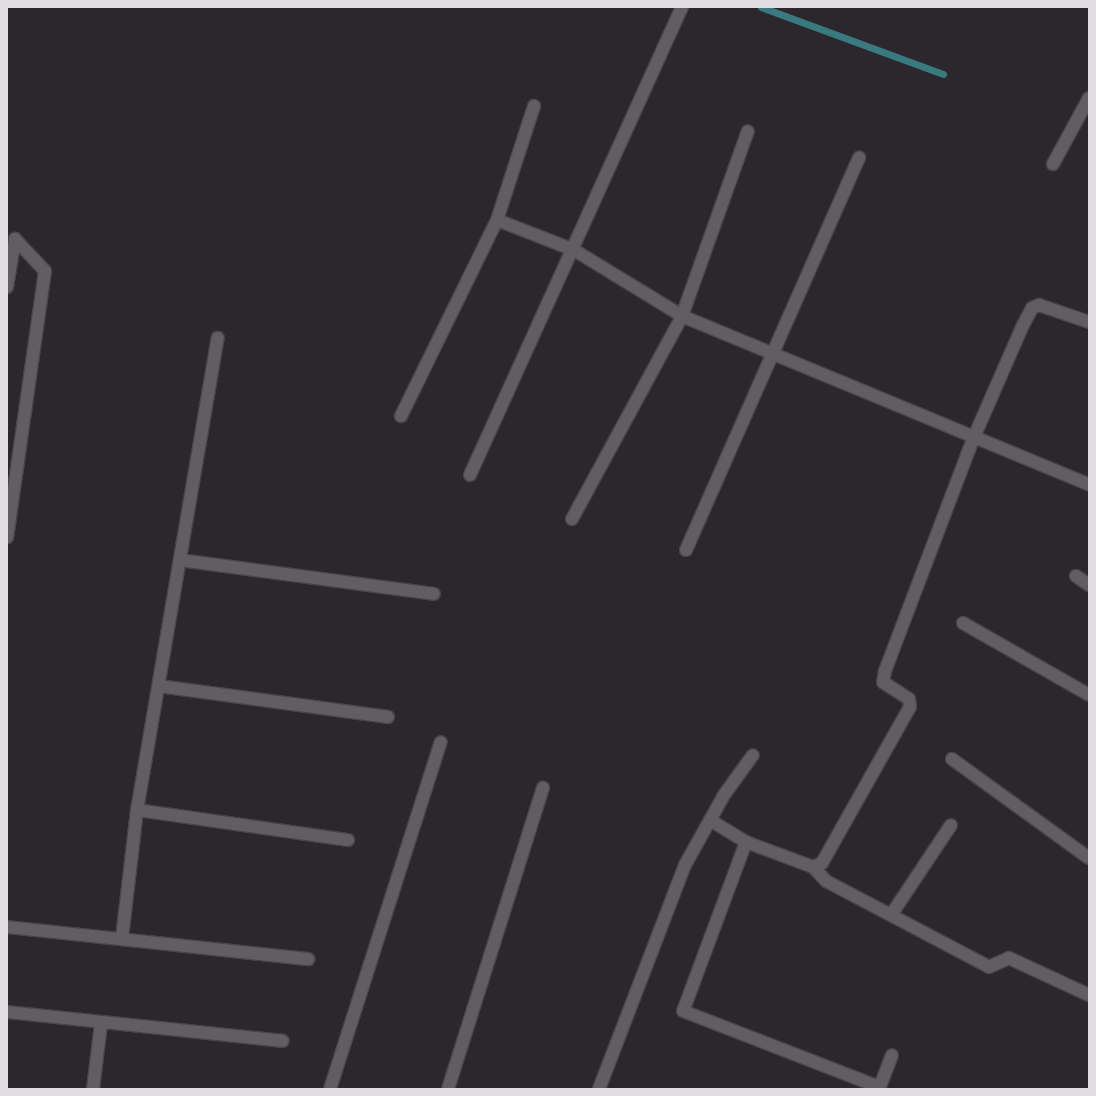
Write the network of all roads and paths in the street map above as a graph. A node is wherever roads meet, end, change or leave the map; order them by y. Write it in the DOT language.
graph roads {
  1 [pos="682,7"];
  2 [pos="1089,98"];
  3 [pos="534,106"];
  4 [pos="748,131"];
  5 [pos="859,157"];
  6 [pos="1053,164"];
  7 [pos="497,220"];
  8 [pos="574,250"];
  9 [pos="7,287"];
  10 [pos="682,316"];
  11 [pos="1089,322"];
  12 [pos="218,338"];
  13 [pos="773,354"];
  14 [pos="401,416"];
  15 [pos="974,437"];
  16 [pos="470,475"];
  17 [pos="1089,485"];
  18 [pos="572,519"];
  19 [pos="7,537"];
  20 [pos="686,550"];
  21 [pos="180,560"];
  22 [pos="1076,576"];
  23 [pos="1089,585"];
  24 [pos="434,594"];
  25 [pos="963,623"];
  26 [pos="159,686"];
  27 [pos="1089,695"];
  28 [pos="388,717"];
  29 [pos="440,742"];
  30 [pos="754,755"];
  31 [pos="952,759"];
  32 [pos="543,788"];
  33 [pos="137,810"];
  34 [pos="710,820"];
  35 [pos="951,825"];
  36 [pos="348,840"];
  37 [pos="746,842"];
  38 [pos="1089,858"];
  39 [pos="814,867"];
  40 [pos="891,915"];
  41 [pos="7,928"];
  42 [pos="122,938"];
  43 [pos="308,959"];
  44 [pos="1089,995"];
  45 [pos="7,1012"];
  46 [pos="101,1024"];
  47 [pos="282,1041"];
  48 [pos="892,1055"];
  49 [pos="879,1088"];
  50 [pos="93,1089"];
  51 [pos="330,1089"];
  52 [pos="448,1089"];
  53 [pos="599,1089"];
  1 -- 8 [label="street"];
  2 -- 6 [label="street"];
  3 -- 7 [label="street"];
  4 -- 10 [label="street"];
  5 -- 13 [label="street"];
  7 -- 8 [label="street"];
  7 -- 14 [label="street"];
  8 -- 10 [label="street"];
  8 -- 16 [label="street"];
  9 -- 19 [label="street"];
  10 -- 13 [label="street"];
  10 -- 18 [label="street"];
  11 -- 15 [label="street"];
  12 -- 21 [label="street"];
  13 -- 15 [label="street"];
  13 -- 20 [label="street"];
  15 -- 17 [label="street"];
  15 -- 39 [label="street"];
  21 -- 24 [label="street"];
  21 -- 26 [label="street"];
  22 -- 23 [label="street"];
  25 -- 27 [label="street"];
  26 -- 28 [label="street"];
  26 -- 33 [label="street"];
  29 -- 51 [label="street"];
  30 -- 34 [label="street"];
  31 -- 38 [label="street"];
  32 -- 52 [label="street"];
  33 -- 36 [label="street"];
  33 -- 42 [label="street"];
  34 -- 37 [label="street"];
  34 -- 53 [label="street"];
  35 -- 40 [label="street"];
  37 -- 39 [label="street"];
  37 -- 49 [label="street"];
  39 -- 40 [label="street"];
  40 -- 44 [label="street"];
  41 -- 42 [label="street"];
  42 -- 43 [label="street"];
  45 -- 46 [label="street"];
  46 -- 47 [label="street"];
  46 -- 50 [label="street"];
  48 -- 49 [label="street"];
}
